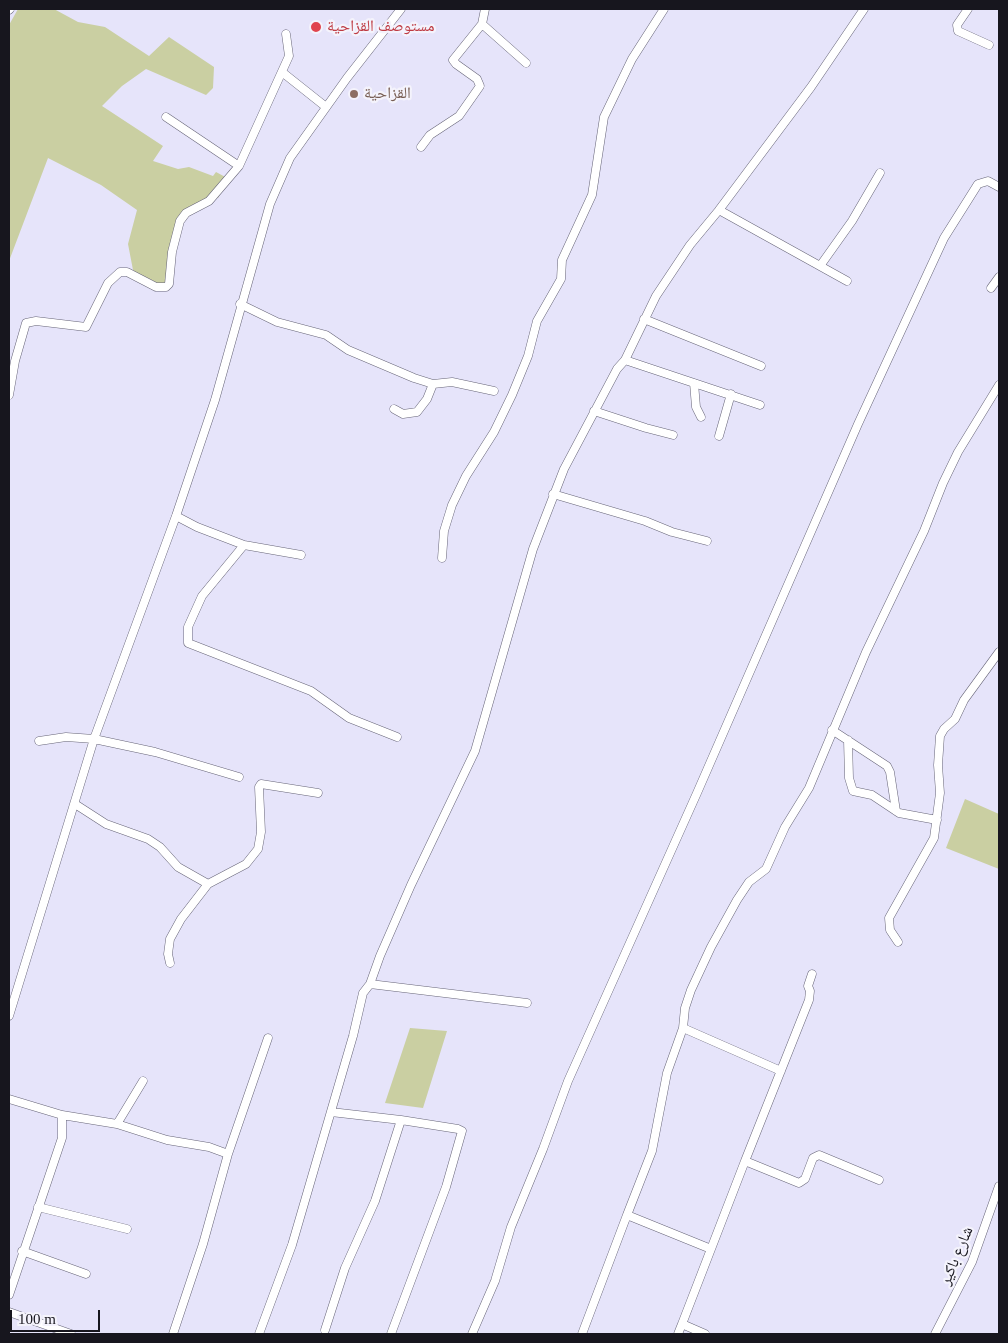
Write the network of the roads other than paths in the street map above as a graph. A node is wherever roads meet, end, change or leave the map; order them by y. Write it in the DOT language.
graph roads {
  1 [pos="401,9"];
  2 [pos="485,9"];
  3 [pos="664,9"];
  4 [pos="864,9"];
  5 [pos="968,9"];
  6 [pos="482,24"];
  7 [pos="286,34"];
  8 [pos="989,45"];
  9 [pos="526,63"];
  10 [pos="282,72"];
  11 [pos="326,107"];
  12 [pos="166,116"];
  13 [pos="421,147"];
  14 [pos="239,166"];
  15 [pos="880,173"];
  16 [pos="999,187"];
  17 [pos="719,210"];
  18 [pos="820,266"];
  19 [pos="999,277"];
  20 [pos="847,281"];
  21 [pos="991,288"];
  22 [pos="240,304"];
  23 [pos="644,319"];
  24 [pos="625,360"];
  25 [pos="761,366"];
  26 [pos="11,378"];
  27 [pos="694,383"];
  28 [pos="433,384"];
  29 [pos="999,385"];
  30 [pos="494,391"];
  31 [pos="731,394"];
  32 [pos="9,395"];
  33 [pos="760,405"];
  34 [pos="394,409"];
  35 [pos="594,410"];
  36 [pos="701,416"];
  37 [pos="674,435"];
  38 [pos="719,436"];
  39 [pos="553,494"];
  40 [pos="176,516"];
  41 [pos="707,541"];
  42 [pos="244,545"];
  43 [pos="301,555"];
  44 [pos="442,558"];
  45 [pos="999,652"];
  46 [pos="832,730"];
  47 [pos="397,737"];
  48 [pos="94,738"];
  49 [pos="848,740"];
  50 [pos="40,741"];
  51 [pos="239,777"];
  52 [pos="318,793"];
  53 [pos="75,804"];
  54 [pos="896,811"];
  55 [pos="936,820"];
  56 [pos="208,884"];
  57 [pos="898,942"];
  58 [pos="170,963"];
  59 [pos="812,974"];
  60 [pos="370,984"];
  61 [pos="528,1003"];
  62 [pos="9,1014"];
  63 [pos="683,1028"];
  64 [pos="268,1038"];
  65 [pos="782,1071"];
  66 [pos="143,1081"];
  67 [pos="9,1099"];
  68 [pos="331,1112"];
  69 [pos="62,1116"];
  70 [pos="401,1120"];
  71 [pos="116,1124"];
  72 [pos="228,1154"];
  73 [pos="746,1161"];
  74 [pos="879,1180"];
  75 [pos="999,1186"];
  76 [pos="38,1207"];
  77 [pos="627,1215"];
  78 [pos="127,1229"];
  79 [pos="711,1249"];
  80 [pos="22,1251"];
  81 [pos="86,1274"];
  82 [pos="9,1295"];
  83 [pos="9,1312"];
  84 [pos="682,1324"];
  85 [pos="325,1330"];
  86 [pos="71,1334"];
  87 [pos="173,1334"];
  88 [pos="259,1334"];
  89 [pos="391,1334"];
  90 [pos="472,1334"];
  91 [pos="582,1334"];
  92 [pos="678,1334"];
  93 [pos="705,1334"];
  94 [pos="935,1334"];
  1 -- 11 [label="street"];
  2 -- 6 [label="street"];
  3 -- 44 [label="street"];
  4 -- 17 [label="street"];
  5 -- 8 [label="street"];
  6 -- 9 [label="street"];
  6 -- 13 [label="street"];
  7 -- 10 [label="street"];
  10 -- 11 [label="street"];
  10 -- 14 [label="street"];
  11 -- 22 [label="street"];
  12 -- 14 [label="street"];
  14 -- 26 [label="street"];
  15 -- 18 [label="street"];
  16 -- 90 [label="street"];
  17 -- 18 [label="street"];
  17 -- 23 [label="street"];
  18 -- 20 [label="street"];
  19 -- 21 [label="street"];
  22 -- 28 [label="street"];
  22 -- 40 [label="street"];
  23 -- 24 [label="street"];
  23 -- 25 [label="street"];
  24 -- 27 [label="street"];
  24 -- 35 [label="street"];
  26 -- 32 [label="street"];
  27 -- 31 [label="street"];
  27 -- 36 [label="street"];
  28 -- 30 [label="street"];
  28 -- 34 [label="street"];
  29 -- 46 [label="street"];
  31 -- 33 [label="street"];
  31 -- 38 [label="street"];
  35 -- 37 [label="street"];
  35 -- 39 [label="street"];
  39 -- 41 [label="street"];
  39 -- 60 [label="street"];
  40 -- 42 [label="street"];
  40 -- 48 [label="street"];
  42 -- 43 [label="street"];
  42 -- 47 [label="street"];
  45 -- 55 [label="street"];
  46 -- 49 [label="street"];
  46 -- 63 [label="street"];
  48 -- 50 [label="street"];
  48 -- 51 [label="street"];
  48 -- 53 [label="street"];
  49 -- 54 [label="street"];
  49 -- 54 [label="street"];
  52 -- 56 [label="street"];
  53 -- 56 [label="street"];
  53 -- 62 [label="street"];
  54 -- 55 [label="street"];
  55 -- 57 [label="street"];
  56 -- 58 [label="street"];
  59 -- 65 [label="street"];
  60 -- 61 [label="street"];
  60 -- 68 [label="street"];
  63 -- 65 [label="street"];
  63 -- 77 [label="street"];
  64 -- 72 [label="street"];
  65 -- 73 [label="street"];
  66 -- 71 [label="street"];
  67 -- 69 [label="street"];
  68 -- 70 [label="street"];
  68 -- 88 [label="street"];
  69 -- 71 [label="street"];
  69 -- 76 [label="street"];
  70 -- 85 [label="street"];
  70 -- 89 [label="street"];
  71 -- 72 [label="street"];
  72 -- 87 [label="street"];
  73 -- 74 [label="street"];
  73 -- 79 [label="street"];
  75 -- 94 [label="street, شارع باكير"];
  76 -- 78 [label="street"];
  76 -- 80 [label="street"];
  77 -- 79 [label="street"];
  77 -- 91 [label="street"];
  79 -- 84 [label="street"];
  80 -- 81 [label="street"];
  80 -- 82 [label="street"];
  83 -- 86 [label="street"];
  84 -- 92 [label="street"];
  84 -- 93 [label="street"];
}
